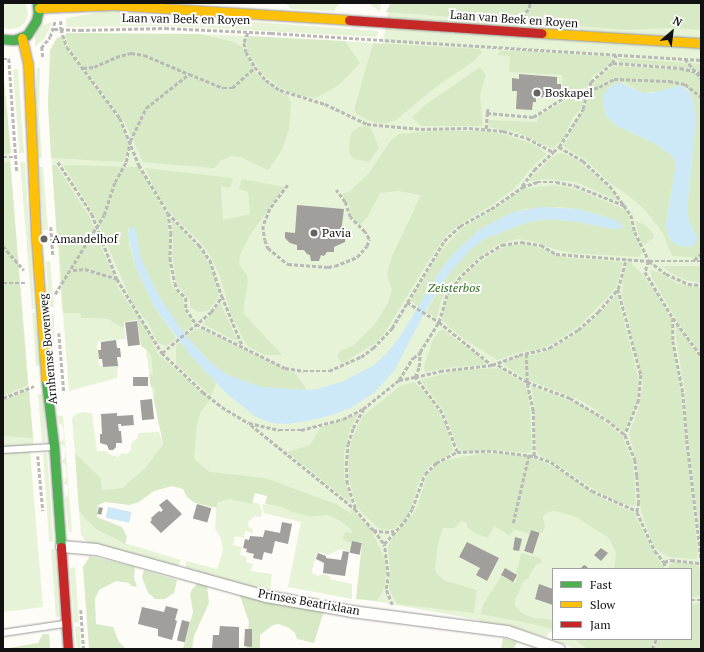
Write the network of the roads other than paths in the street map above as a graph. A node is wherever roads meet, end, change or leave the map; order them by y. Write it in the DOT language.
graph roads {
  1 [pos="38,6"];
  2 [pos="22,38"];
  3 [pos="3,39"];
  4 [pos="701,43"];
  5 [pos="54,447"];
  6 [pos="3,450"];
  7 [pos="61,546"];
  8 [pos="65,624"];
  9 [pos="3,632"];
  10 [pos="68,649"];
  11 [pos="559,649"];
  1 -- 2 [label="main road"];
  1 -- 4 [label="main road, Laan van Beek en Royen"];
  2 -- 3 [label="main road"];
  2 -- 5 [label="main road, Arnhemse Bovenweg"];
  5 -- 6 [label="lane"];
  5 -- 7 [label="main road, Arnhemse Bovenweg"];
  7 -- 8 [label="main road, Arnhemse Bovenweg"];
  7 -- 11 [label="street, Prinses Beatrixlaan"];
  8 -- 9 [label="lane"];
  8 -- 10 [label="main road, Arnhemse Bovenweg"];
}
